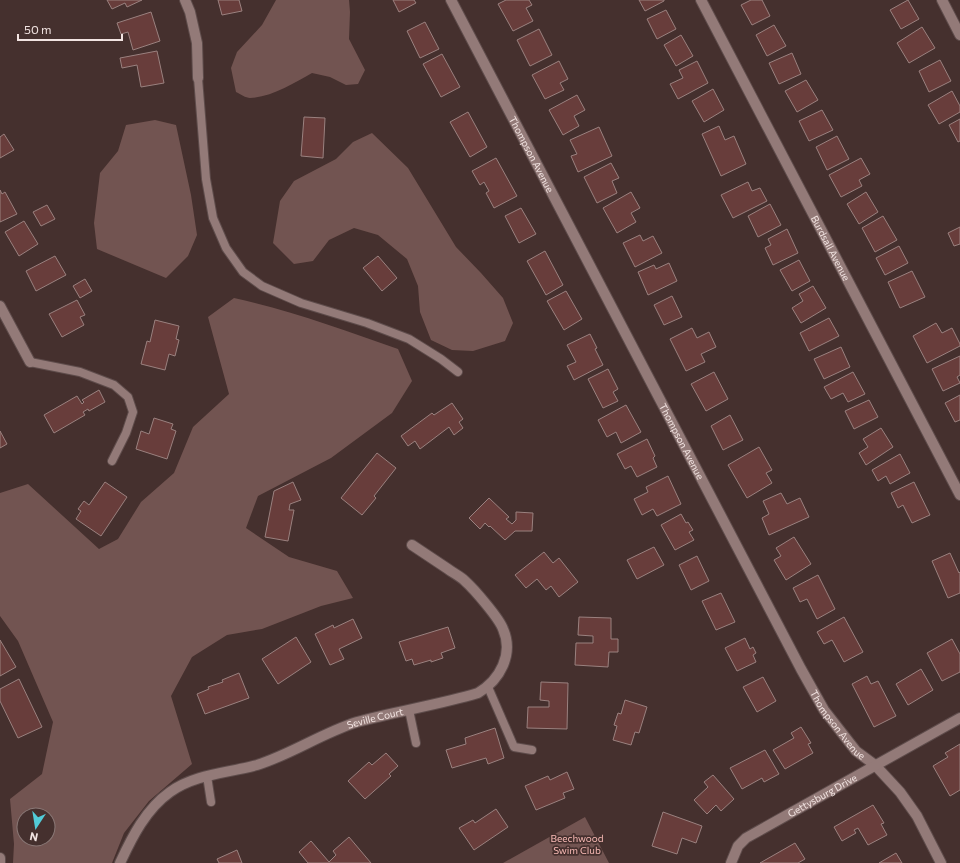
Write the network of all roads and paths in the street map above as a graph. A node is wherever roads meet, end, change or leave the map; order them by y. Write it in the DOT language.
graph roads {
  1 [pos="185,0"];
  2 [pos="451,0"];
  3 [pos="701,0"];
  4 [pos="942,0"];
  5 [pos="960,35"];
  6 [pos="198,78"];
  7 [pos="0,306"];
  8 [pos="3,319"];
  9 [pos="30,362"];
  10 [pos="458,372"];
  11 [pos="112,461"];
  12 [pos="960,496"];
  13 [pos="412,545"];
  14 [pos="488,687"];
  15 [pos="409,710"];
  16 [pos="960,718"];
  17 [pos="416,744"];
  18 [pos="532,750"];
  19 [pos="875,765"];
  20 [pos="207,776"];
  21 [pos="211,802"];
  22 [pos="0,858"];
  23 [pos="732,860"];
  24 [pos="0,863"];
  25 [pos="120,863"];
  26 [pos="941,863"];
  1 -- 6 [label="street"];
  2 -- 19 [label="street, Thompson Avenue"];
  3 -- 12 [label="street, Burdsall Avenue"];
  4 -- 5 [label="street"];
  6 -- 10 [label="lane"];
  7 -- 8 [label="street"];
  8 -- 9 [label="street"];
  9 -- 11 [label="lane"];
  13 -- 14 [label="street, Seville Court"];
  14 -- 15 [label="street, Seville Court"];
  14 -- 18 [label="lane"];
  15 -- 17 [label="lane"];
  15 -- 20 [label="street, Seville Court"];
  16 -- 19 [label="street, Gettysburg Drive"];
  19 -- 23 [label="street, Gettysburg Drive"];
  19 -- 26 [label="street, Thompson Avenue"];
  20 -- 21 [label="lane"];
  20 -- 25 [label="street, Seville Court"];
  22 -- 24 [label="street"];
}
